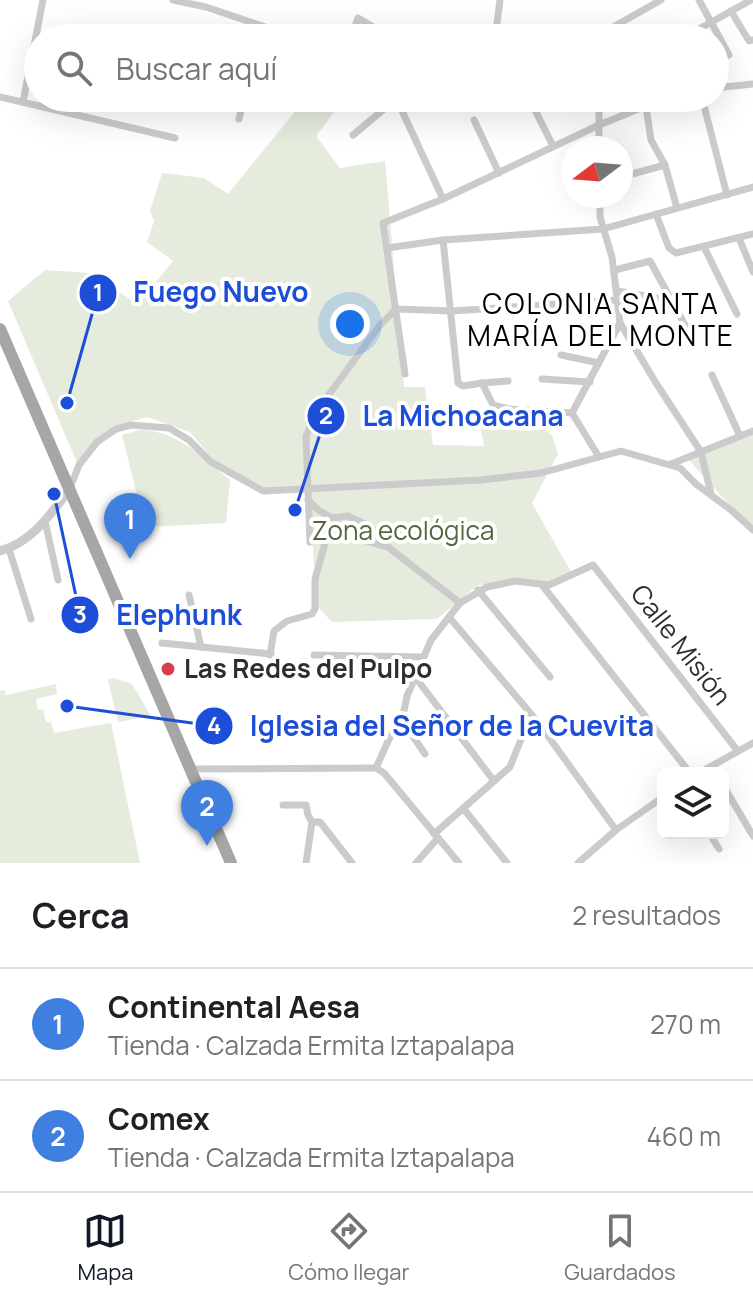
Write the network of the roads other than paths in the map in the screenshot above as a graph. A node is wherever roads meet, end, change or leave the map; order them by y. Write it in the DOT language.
graph roads {
  1 [pos="43,0"];
  2 [pos="173,0"];
  3 [pos="500,0"];
  4 [pos="661,0"];
  5 [pos="699,0"];
  6 [pos="751,0"];
  7 [pos="207,3"];
  8 [pos="731,11"];
  9 [pos="712,21"];
  10 [pos="39,24"];
  11 [pos="254,24"];
  12 [pos="497,24"];
  13 [pos="621,24"];
  14 [pos="707,24"];
  15 [pos="714,24"];
  16 [pos="751,40"];
  17 [pos="753,84"];
  18 [pos="729,87"];
  19 [pos="0,97"];
  20 [pos="24,98"];
  21 [pos="23,102"];
  22 [pos="65,112"];
  23 [pos="241,112"];
  24 [pos="380,112"];
  25 [pos="403,112"];
  26 [pos="536,112"];
  27 [pos="599,112"];
  28 [pos="633,112"];
  29 [pos="647,112"];
  30 [pos="706,112"];
  31 [pos="239,119"];
  32 [pos="474,120"];
  33 [pos="599,125"];
  34 [pos="353,135"];
  35 [pos="599,136"];
  36 [pos="175,138"];
  37 [pos="553,146"];
  38 [pos="665,165"];
  39 [pos="499,173"];
  40 [pos="633,174"];
  41 [pos="753,187"];
  42 [pos="727,195"];
  43 [pos="443,199"];
  44 [pos="600,208"];
  45 [pos="677,208"];
  46 [pos="656,214"];
  47 [pos="603,229"];
  48 [pos="753,234"];
  49 [pos="739,238"];
  50 [pos="443,240"];
  51 [pos="704,247"];
  52 [pos="387,248"];
  53 [pos="615,270"];
  54 [pos="753,272"];
  55 [pos="618,296"];
  56 [pos="672,301"];
  57 [pos="396,309"];
  58 [pos="452,311"];
  59 [pos="737,314"];
  60 [pos="620,323"];
  61 [pos="686,327"];
  62 [pos="0,329"];
  63 [pos="4,352"];
  64 [pos="561,355"];
  65 [pos="599,363"];
  66 [pos="405,374"];
  67 [pos="712,375"];
  68 [pos="542,379"];
  69 [pos="508,381"];
  70 [pos="590,382"];
  71 [pos="482,383"];
  72 [pos="572,413"];
  73 [pos="753,431"];
  74 [pos="740,436"];
  75 [pos="701,452"];
  76 [pos="599,457"];
  77 [pos="671,464"];
  78 [pos="69,490"];
  79 [pos="711,494"];
  80 [pos="308,495"];
  81 [pos="332,518"];
  82 [pos="45,521"];
  83 [pos="753,530"];
  84 [pos="310,542"];
  85 [pos="388,547"];
  86 [pos="4,550"];
  87 [pos="58,580"];
  88 [pos="542,585"];
  89 [pos="478,590"];
  90 [pos="189,595"];
  91 [pos="460,603"];
  92 [pos="449,617"];
  93 [pos="31,619"];
  94 [pos="162,643"];
  95 [pos="201,647"];
  96 [pos="314,655"];
  97 [pos="423,657"];
  98 [pos="550,677"];
  99 [pos="416,678"];
  100 [pos="402,720"];
  101 [pos="537,721"];
  102 [pos="753,743"];
  103 [pos="737,750"];
  104 [pos="425,754"];
  105 [pos="685,767"];
  106 [pos="716,767"];
  107 [pos="376,768"];
  108 [pos="190,769"];
  109 [pos="494,781"];
  110 [pos="729,795"];
  111 [pos="657,801"];
  112 [pos="283,805"];
  113 [pos="463,808"];
  114 [pos="312,822"];
  115 [pos="616,830"];
  116 [pos="436,836"];
  117 [pos="753,836"];
  118 [pos="713,839"];
  119 [pos="719,849"];
  120 [pos="231,863"];
  121 [pos="306,863"];
  122 [pos="352,863"];
  123 [pos="416,863"];
  124 [pos="459,863"];
  125 [pos="507,863"];
  126 [pos="578,863"];
  1 -- 10 [label="street"];
  2 -- 7 [label="street"];
  3 -- 12 [label="street"];
  4 -- 13 [label="street"];
  5 -- 9 [label="street"];
  6 -- 8 [label="street"];
  7 -- 11 [label="street"];
  8 -- 9 [label="street"];
  8 -- 16 [label="street"];
  9 -- 14 [label="street"];
  9 -- 15 [label="street"];
  17 -- 18 [label="street"];
  19 -- 21 [label="street"];
  20 -- 21 [label="street"];
  22 -- 36 [label="street"];
  23 -- 31 [label="street"];
  24 -- 34 [label="street"];
  25 -- 43 [label="street"];
  26 -- 37 [label="street"];
  27 -- 33 [label="street"];
  28 -- 33 [label="street"];
  29 -- 38 [label="street"];
  30 -- 42 [label="street"];
  32 -- 39 [label="street"];
  33 -- 35 [label="street"];
  33 -- 37 [label="street"];
  37 -- 39 [label="street"];
  38 -- 40 [label="street"];
  38 -- 45 [label="street"];
  39 -- 43 [label="street"];
  41 -- 42 [label="street"];
  42 -- 45 [label="street"];
  43 -- 52 [label="street"];
  44 -- 47 [label="street"];
  45 -- 46 [label="street"];
  46 -- 47 [label="street"];
  46 -- 51 [label="street"];
  47 -- 50 [label="street"];
  47 -- 53 [label="street"];
  48 -- 49 [label="street"];
  49 -- 51 [label="street"];
  49 -- 54 [label="street"];
  50 -- 52 [label="street"];
  50 -- 58 [label="street"];
  51 -- 59 [label="street"];
  52 -- 57 [label="street"];
  53 -- 55 [label="street"];
  53 -- 56 [label="street"];
  55 -- 56 [label="street"];
  55 -- 58 [label="street"];
  55 -- 60 [label="street"];
  56 -- 61 [label="street"];
  57 -- 58 [label="street"];
  57 -- 66 [label="street"];
  57 -- 80 [label="street"];
  58 -- 71 [label="street"];
  60 -- 65 [label="street"];
  60 -- 75 [label="street"];
  62 -- 63 [label="main road"];
  63 -- 78 [label="main road"];
  64 -- 65 [label="street"];
  65 -- 70 [label="street"];
  67 -- 74 [label="street"];
  68 -- 70 [label="street"];
  69 -- 71 [label="street"];
  70 -- 72 [label="street"];
  71 -- 72 [label="street"];
  72 -- 76 [label="street"];
  73 -- 74 [label="street"];
  74 -- 75 [label="street"];
  75 -- 77 [label="street"];
  75 -- 79 [label="street"];
  76 -- 77 [label="street"];
  76 -- 80 [label="street"];
  77 -- 79 [label="street"];
  78 -- 80 [label="street"];
  78 -- 82 [label="street"];
  78 -- 108 [label="main road"];
  79 -- 83 [label="street"];
  80 -- 81 [label="street"];
  80 -- 84 [label="street"];
  81 -- 85 [label="street"];
  81 -- 85 [label="street"];
  81 -- 95 [label="street"];
  82 -- 86 [label="street"];
  82 -- 87 [label="street"];
  85 -- 91 [label="street"];
  86 -- 93 [label="street"];
  88 -- 89 [label="street"];
  88 -- 103 [label="street, Calle Misión"];
  88 -- 105 [label="street"];
  89 -- 91 [label="street"];
  89 -- 98 [label="street"];
  90 -- 95 [label="street"];
  91 -- 92 [label="street"];
  92 -- 97 [label="street"];
  92 -- 101 [label="street"];
  94 -- 95 [label="street"];
  96 -- 97 [label="street"];
  97 -- 99 [label="street"];
  99 -- 100 [label="street"];
  99 -- 109 [label="street"];
  100 -- 104 [label="street"];
  100 -- 107 [label="street"];
  101 -- 109 [label="street"];
  101 -- 115 [label="street"];
  102 -- 103 [label="street"];
  103 -- 106 [label="street"];
  107 -- 108 [label="street"];
  107 -- 116 [label="street"];
  108 -- 120 [label="main road"];
  109 -- 113 [label="street"];
  110 -- 117 [label="street"];
  111 -- 115 [label="street"];
  112 -- 114 [label="street"];
  113 -- 116 [label="street"];
  113 -- 125 [label="street"];
  114 -- 121 [label="street"];
  114 -- 122 [label="street"];
  115 -- 126 [label="street"];
  116 -- 123 [label="street"];
  116 -- 124 [label="street"];
  118 -- 119 [label="street"];
}
